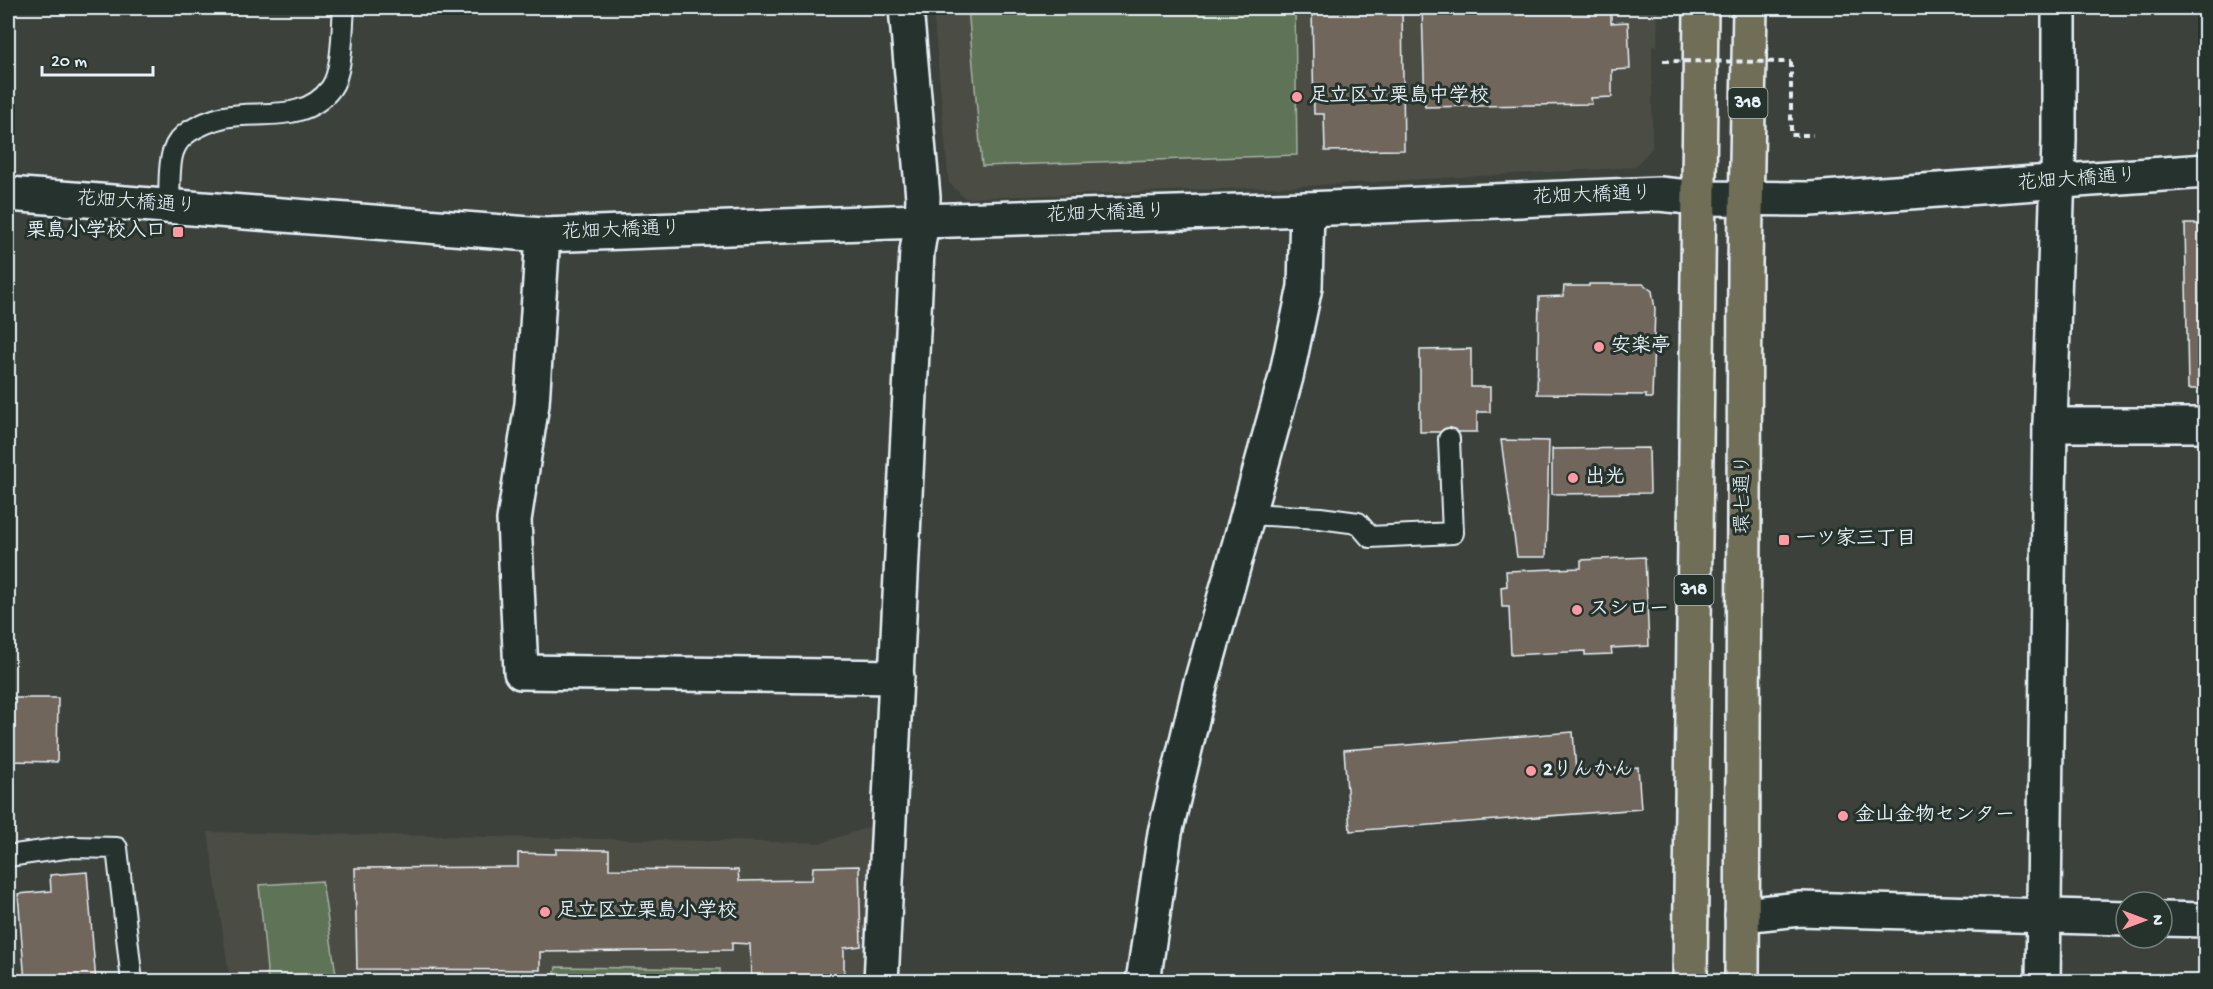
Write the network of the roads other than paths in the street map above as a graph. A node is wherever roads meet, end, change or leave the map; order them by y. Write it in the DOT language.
graph roads {
  1 [pos="344,8"];
  2 [pos="906,8"];
  3 [pos="1701,8"];
  4 [pos="1750,8"];
  5 [pos="2059,8"];
  6 [pos="2205,171"];
  7 [pos="2056,182"];
  8 [pos="8,194"];
  9 [pos="1699,198"];
  10 [pos="1746,198"];
  11 [pos="168,206"];
  12 [pos="1307,210"];
  13 [pos="922,220"];
  14 [pos="543,235"];
  15 [pos="2050,425"];
  16 [pos="2205,425"];
  17 [pos="1449,439"];
  18 [pos="1248,514"];
  19 [pos="897,677"];
  20 [pos="8,856"];
  21 [pos="1742,915"];
  22 [pos="2045,916"];
  23 [pos="2114,918"];
  24 [pos="2174,919"];
  25 [pos="2205,920"];
  26 [pos="132,981"];
  27 [pos="881,981"];
  28 [pos="1143,981"];
  29 [pos="1690,981"];
  30 [pos="1742,981"];
  31 [pos="2043,981"];
  1 -- 11 [label="lane"];
  2 -- 13 [label="street"];
  3 -- 9 [label="main road, 318"];
  4 -- 10 [label="main road, 環七通り / 318"];
  5 -- 7 [label="street"];
  6 -- 7 [label="street, 花畑大橋通り"];
  7 -- 10 [label="street, 花畑大橋通り"];
  7 -- 15 [label="street"];
  8 -- 11 [label="street, 花畑大橋通り"];
  9 -- 10 [label="street, 花畑大橋通り"];
  9 -- 12 [label="street, 花畑大橋通り"];
  9 -- 29 [label="main road, 318"];
  10 -- 21 [label="main road, 環七通り / 318"];
  11 -- 14 [label="street, 花畑大橋通り"];
  12 -- 13 [label="street, 花畑大橋通り"];
  12 -- 18 [label="street"];
  13 -- 14 [label="street, 花畑大橋通り"];
  13 -- 19 [label="street"];
  14 -- 19 [label="street"];
  15 -- 16 [label="street"];
  15 -- 22 [label="street"];
  17 -- 18 [label="lane"];
  18 -- 28 [label="street"];
  19 -- 27 [label="street"];
  20 -- 26 [label="lane"];
  21 -- 22 [label="street"];
  21 -- 30 [label="main road, 環七通り / 318"];
  22 -- 23 [label="street"];
  22 -- 31 [label="street"];
  24 -- 25 [label="street"];
}
